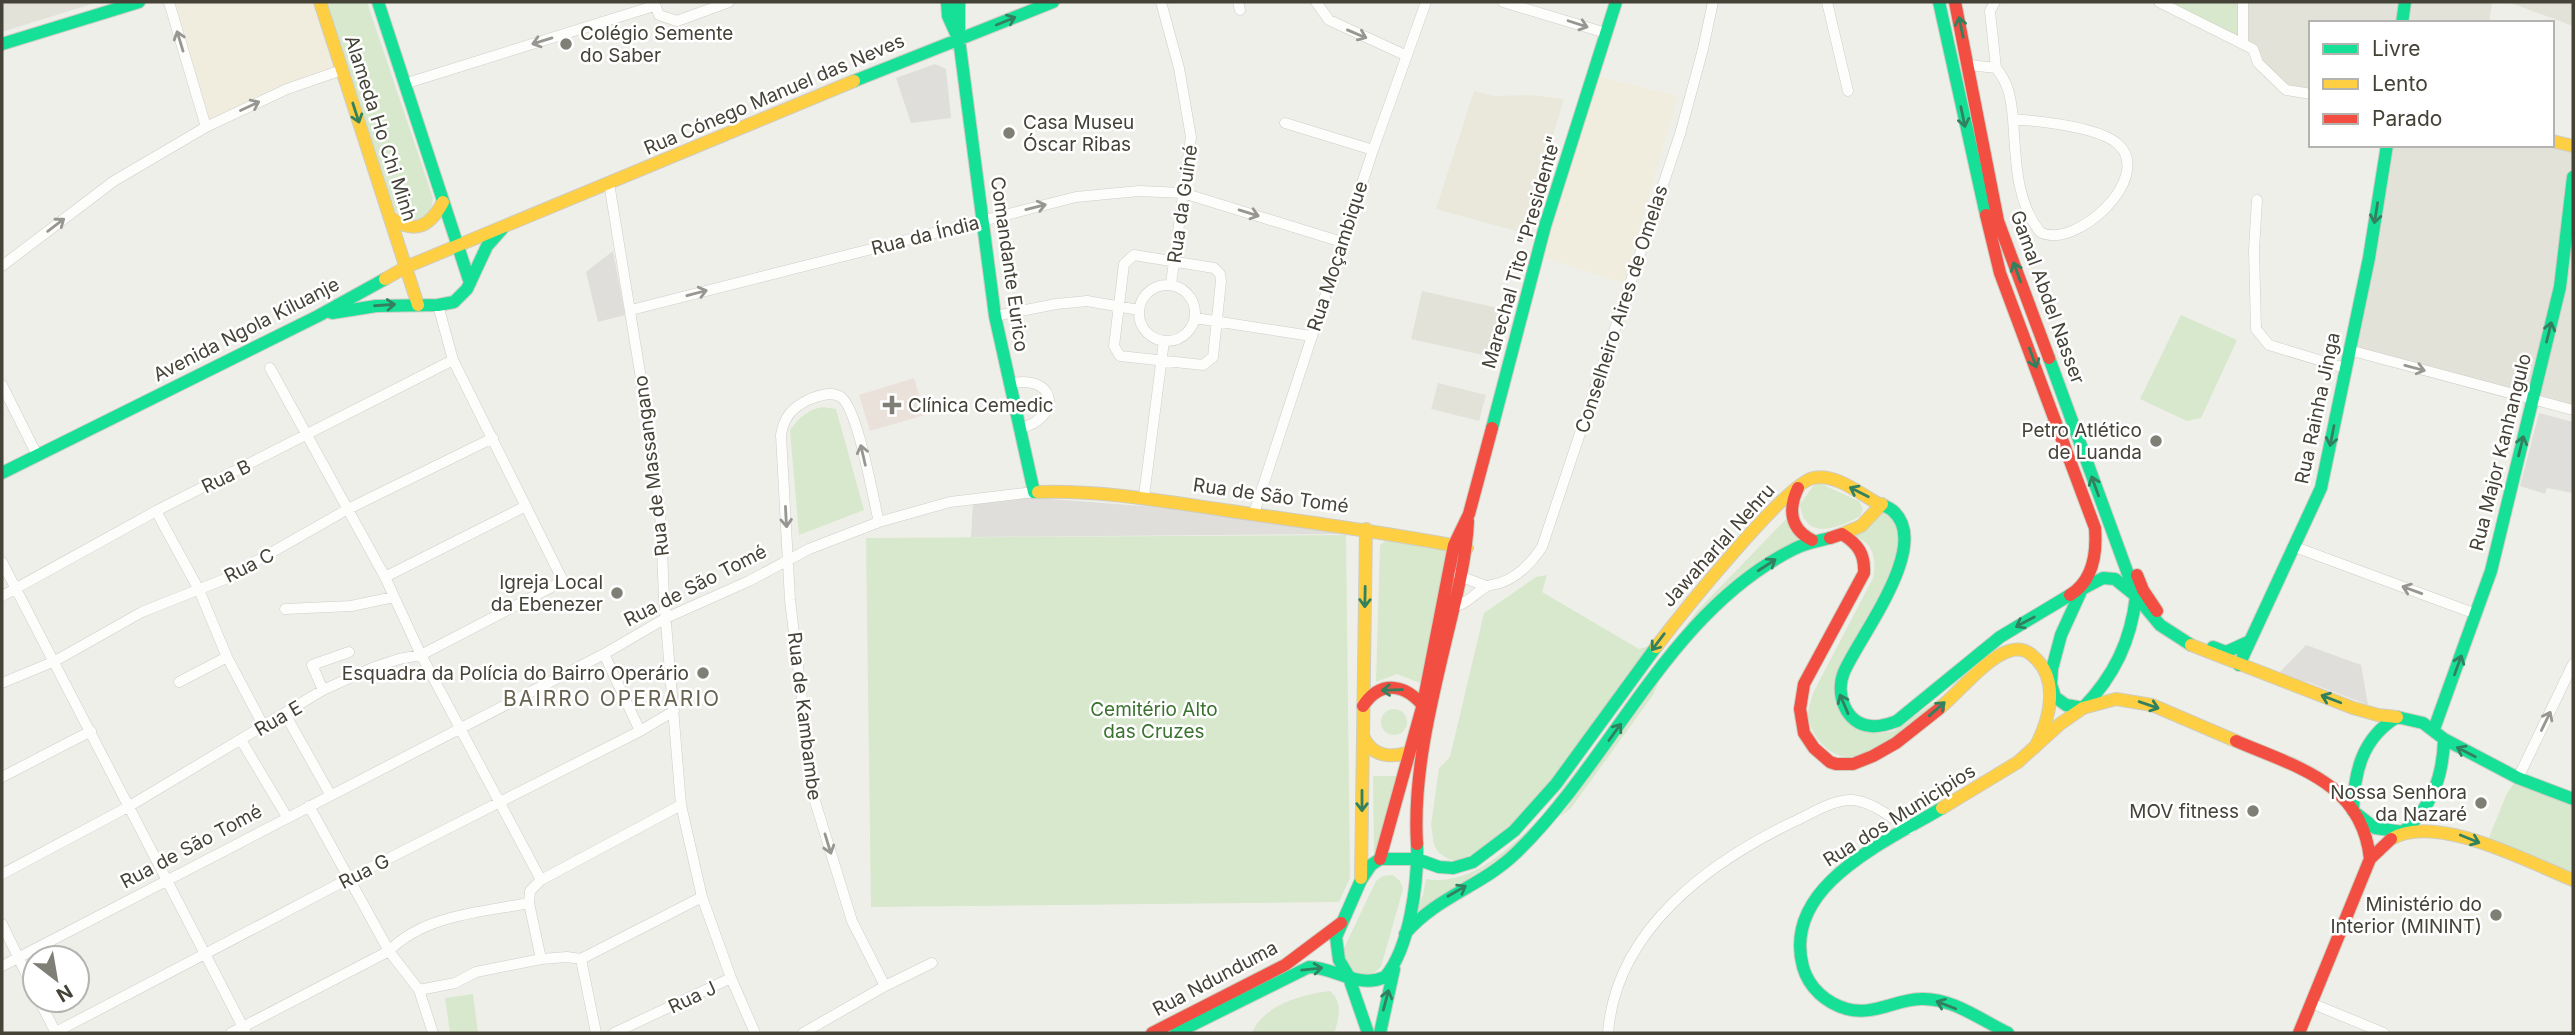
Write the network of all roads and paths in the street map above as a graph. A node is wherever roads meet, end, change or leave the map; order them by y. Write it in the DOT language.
graph roads {
  1 [pos="139,2"];
  2 [pos="169,2"];
  3 [pos="320,2"];
  4 [pos="378,2"];
  5 [pos="729,2"];
  6 [pos="947,2"];
  7 [pos="959,2"];
  8 [pos="1053,2"];
  9 [pos="1161,2"];
  10 [pos="1316,2"];
  11 [pos="1426,2"];
  12 [pos="1503,2"];
  13 [pos="1616,2"];
  14 [pos="1713,2"];
  15 [pos="1828,2"];
  16 [pos="1940,2"];
  17 [pos="1955,2"];
  18 [pos="1995,2"];
  19 [pos="2159,2"];
  20 [pos="2243,2"];
  21 [pos="2404,2"];
  22 [pos="654,4"];
  23 [pos="2402,21"];
  24 [pos="1606,33"];
  25 [pos="959,39"];
  26 [pos="2,44"];
  27 [pos="2243,44"];
  28 [pos="1407,56"];
  29 [pos="1969,65"];
  30 [pos="1996,68"];
  31 [pos="342,70"];
  32 [pos="404,84"];
  33 [pos="1848,91"];
  34 [pos="2309,94"];
  35 [pos="2013,119"];
  36 [pos="1285,123"];
  37 [pos="206,127"];
  38 [pos="2554,141"];
  39 [pos="2573,146"];
  40 [pos="2386,147"];
  41 [pos="1373,150"];
  42 [pos="2573,177"];
  43 [pos="609,183"];
  44 [pos="1183,193"];
  45 [pos="2257,200"];
  46 [pos="443,202"];
  47 [pos="390,217"];
  48 [pos="983,220"];
  49 [pos="510,222"];
  50 [pos="1342,242"];
  51 [pos="458,245"];
  52 [pos="1174,261"];
  53 [pos="2,266"];
  54 [pos="406,267"];
  55 [pos="470,283"];
  56 [pos="1171,284"];
  57 [pos="418,305"];
  58 [pos="439,305"];
  59 [pos="1119,306"];
  60 [pos="631,310"];
  61 [pos="1139,310"];
  62 [pos="318,316"];
  63 [pos="995,316"];
  64 [pos="1195,318"];
  65 [pos="1217,322"];
  66 [pos="1311,336"];
  67 [pos="1164,341"];
  68 [pos="2349,350"];
  69 [pos="453,360"];
  70 [pos="1161,360"];
  71 [pos="270,368"];
  72 [pos="2345,368"];
  73 [pos="1009,384"];
  74 [pos="2,385"];
  75 [pos="2533,398"];
  76 [pos="2573,410"];
  77 [pos="1019,429"];
  78 [pos="308,435"];
  79 [pos="493,438"];
  80 [pos="37,456"];
  81 [pos="2,473"];
  82 [pos="1800,484"];
  83 [pos="1034,492"];
  84 [pos="1144,496"];
  85 [pos="1882,504"];
  86 [pos="526,506"];
  87 [pos="348,509"];
  88 [pos="156,511"];
  89 [pos="1254,513"];
  90 [pos="2106,516"];
  91 [pos="879,522"];
  92 [pos="1366,529"];
  93 [pos="1842,534"];
  94 [pos="1812,540"];
  95 [pos="1461,547"];
  96 [pos="2295,547"];
  97 [pos="789,559"];
  98 [pos="2,562"];
  99 [pos="1455,575"];
  100 [pos="385,577"];
  101 [pos="1486,586"];
  102 [pos="2083,587"];
  103 [pos="15,589"];
  104 [pos="199,590"];
  105 [pos="2,596"];
  106 [pos="2136,596"];
  107 [pos="394,597"];
  108 [pos="1448,607"];
  109 [pos="285,609"];
  110 [pos="2476,614"];
  111 [pos="666,618"];
  112 [pos="2248,642"];
  113 [pos="349,652"];
  114 [pos="604,654"];
  115 [pos="421,655"];
  116 [pos="227,657"];
  117 [pos="55,662"];
  118 [pos="2573,664"];
  119 [pos="2239,665"];
  120 [pos="179,682"];
  121 [pos="2,683"];
  122 [pos="2050,683"];
  123 [pos="323,690"];
  124 [pos="1423,704"];
  125 [pos="1363,706"];
  126 [pos="2083,708"];
  127 [pos="674,710"];
  128 [pos="285,715"];
  129 [pos="2397,716"];
  130 [pos="1431,718"];
  131 [pos="263,725"];
  132 [pos="459,729"];
  133 [pos="2434,729"];
  134 [pos="91,731"];
  135 [pos="640,731"];
  136 [pos="1362,733"];
  137 [pos="2444,739"];
  138 [pos="241,740"];
  139 [pos="1427,740"];
  140 [pos="2035,747"];
  141 [pos="1411,752"];
  142 [pos="2,777"];
  143 [pos="2518,778"];
  144 [pos="330,794"];
  145 [pos="2573,799"];
  146 [pos="498,804"];
  147 [pos="681,805"];
  148 [pos="309,806"];
  149 [pos="128,807"];
  150 [pos="2353,811"];
  151 [pos="287,817"];
  152 [pos="1910,829"];
  153 [pos="2403,832"];
  154 [pos="1380,859"];
  155 [pos="1417,859"];
  156 [pos="2370,859"];
  157 [pos="2,874"];
  158 [pos="349,878"];
  159 [pos="541,880"];
  160 [pos="1361,880"];
  161 [pos="2573,880"];
  162 [pos="166,881"];
  163 [pos="702,897"];
  164 [pos="529,903"];
  165 [pos="1341,923"];
  166 [pos="2,924"];
  167 [pos="1405,934"];
  168 [pos="389,951"];
  169 [pos="206,955"];
  170 [pos="18,958"];
  171 [pos="541,959"];
  172 [pos="581,959"];
  173 [pos="932,963"];
  174 [pos="21,964"];
  175 [pos="2,966"];
  176 [pos="1395,966"];
  177 [pos="1348,975"];
  178 [pos="731,978"];
  179 [pos="885,986"];
  180 [pos="419,990"];
  181 [pos="2311,1003"];
  182 [pos="46,1014"];
  183 [pos="1197,1028"];
  184 [pos="245,1030"];
  185 [pos="55,1033"];
  186 [pos="231,1033"];
  187 [pos="433,1033"];
  188 [pos="596,1033"];
  189 [pos="614,1033"];
  190 [pos="755,1033"];
  191 [pos="803,1033"];
  192 [pos="1152,1033"];
  193 [pos="1176,1033"];
  194 [pos="1368,1033"];
  195 [pos="1380,1033"];
  196 [pos="1608,1033"];
  197 [pos="2008,1033"];
  198 [pos="2299,1033"];
  199 [pos="2384,1033"];
  1 -- 26 [label="main road"];
  37 -- 2 [label="street, one-way"];
  3 -- 31 [label="main road, Alameda Ho Chi Minh"];
  4 -- 32 [label="main road, Alameda Ho Chi Minh"];
  5 -- 22 [label="street"];
  6 -- 25 [label="main road, Comandante Eurico"];
  7 -- 25 [label="main road, Comandante Eurico"];
  25 -- 8 [label="main road, Rua Cónego Manuel das Neves, one-way"];
  9 -- 44 [label="street, Rua da Guiné"];
  10 -- 28 [label="street, one-way"];
  11 -- 28 [label="street, Rua Moçambique"];
  12 -- 24 [label="street, one-way"];
  13 -- 24 [label="main road, Marechal Tito \"Presidente\""];
  14 -- 101 [label="street, Conselheiro Aires de Omelas"];
  15 -- 33 [label="street"];
  16 -- 102 [label="main road, Gamal Abdel Nasser, one-way"];
  29 -- 17 [label="main road, Gamal Abdel Nasser, one-way"];
  18 -- 30 [label="street"];
  19 -- 27 [label="street"];
  20 -- 27 [label="street"];
  21 -- 23 [label="main road"];
  22 -- 32 [label="street, one-way"];
  24 -- 95 [label="main road, Marechal Tito \"Presidente\""];
  25 -- 43 [label="main road, Rua Cónego Manuel das Neves"];
  25 -- 48 [label="main road, Comandante Eurico"];
  27 -- 34 [label="street"];
  28 -- 41 [label="street, Rua Moçambique"];
  29 -- 30 [label="street"];
  90 -- 29 [label="main road, Gamal Abdel Nasser, one-way"];
  30 -- 35 [label="street"];
  37 -- 31 [label="street, one-way"];
  31 -- 47 [label="main road, Alameda Ho Chi Minh, one-way"];
  32 -- 46 [label="main road, Alameda Ho Chi Minh"];
  35 -- 35 [label="street"];
  36 -- 41 [label="street"];
  53 -- 37 [label="street, one-way"];
  38 -- 39 [label="main road"];
  40 -- 68 [label="main road, Rua Rainha Jinga, one-way"];
  41 -- 50 [label="street, Rua Moçambique"];
  75 -- 42 [label="main road, Rua Major Kanhangulo, one-way"];
  43 -- 49 [label="main road, Rua Cónego Manuel das Neves"];
  43 -- 60 [label="street, Rua de Massangano"];
  48 -- 44 [label="street, Rua da Índia, one-way"];
  44 -- 50 [label="street, Rua da Índia, one-way"];
  44 -- 52 [label="street, Rua da Guiné"];
  45 -- 72 [label="street"];
  46 -- 47 [label="main road"];
  46 -- 51 [label="main road, Alameda Ho Chi Minh"];
  47 -- 54 [label="main road, Alameda Ho Chi Minh"];
  60 -- 48 [label="street, Rua da Índia, one-way"];
  48 -- 63 [label="main road, Comandante Eurico"];
  49 -- 51 [label="main road, Avenida Ngola Kiluanje"];
  49 -- 55 [label="main road"];
  50 -- 66 [label="street, Rua Moçambique"];
  51 -- 54 [label="main road, Avenida Ngola Kiluanje"];
  51 -- 55 [label="main road, Alameda Ho Chi Minh"];
  52 -- 56 [label="street, Rua da Guiné"];
  52 -- 59 [label="street"];
  52 -- 65 [label="street"];
  54 -- 57 [label="main road, Alameda Ho Chi Minh"];
  54 -- 62 [label="main road, Avenida Ngola Kiluanje"];
  55 -- 58 [label="main road"];
  56 -- 61 [label="street"];
  56 -- 64 [label="street"];
  57 -- 58 [label="main road"];
  62 -- 57 [label="main road, one-way"];
  58 -- 69 [label="street"];
  59 -- 61 [label="street"];
  59 -- 63 [label="street"];
  59 -- 70 [label="street"];
  60 -- 111 [label="street, Rua de Massangano"];
  61 -- 67 [label="street"];
  62 -- 80 [label="main road, Avenida Ngola Kiluanje"];
  63 -- 73 [label="main road, Comandante Eurico"];
  64 -- 65 [label="street"];
  64 -- 67 [label="street"];
  65 -- 66 [label="street"];
  65 -- 70 [label="street"];
  66 -- 89 [label="street, Rua Moçambique"];
  67 -- 70 [label="street"];
  68 -- 72 [label="main road, Rua Rainha Jinga"];
  68 -- 75 [label="street, one-way"];
  69 -- 78 [label="street, Rua B"];
  69 -- 79 [label="street"];
  70 -- 84 [label="street"];
  71 -- 78 [label="street"];
  72 -- 96 [label="main road, Rua Rainha Jinga, one-way"];
  73 -- 77 [label="main road, Comandante Eurico"];
  73 -- 77 [label="street"];
  74 -- 80 [label="street"];
  75 -- 76 [label="street"];
  110 -- 75 [label="main road, Rua Major Kanhangulo, one-way"];
  77 -- 83 [label="main road, Comandante Eurico"];
  78 -- 87 [label="street"];
  78 -- 88 [label="street, Rua B"];
  79 -- 86 [label="street"];
  79 -- 87 [label="street, Rua C"];
  80 -- 81 [label="main road, Avenida Ngola Kiluanje"];
  85 -- 82 [label="main road, Jawaharlal Nehru, one-way"];
  82 -- 94 [label="main road"];
  82 -- 155 [label="main road, Jawaharlal Nehru, one-way"];
  83 -- 84 [label="main road, Rua de São Tomé"];
  83 -- 91 [label="street, Rua de São Tomé"];
  84 -- 89 [label="main road, Rua de São Tomé"];
  85 -- 93 [label="main road"];
  102 -- 85 [label="main road, Jawaharlal Nehru, one-way"];
  86 -- 100 [label="street"];
  86 -- 115 [label="street, Rua E"];
  87 -- 100 [label="street"];
  87 -- 104 [label="street, Rua C"];
  88 -- 103 [label="street, Rua B"];
  88 -- 104 [label="street"];
  89 -- 92 [label="main road, Rua de São Tomé"];
  90 -- 106 [label="main road, Gamal Abdel Nasser"];
  90 -- 112 [label="main road"];
  91 -- 97 [label="street, Rua de São Tomé"];
  91 -- 97 [label="street, Rua de Kambambe, one-way"];
  92 -- 95 [label="main road, Rua de São Tomé"];
  92 -- 125 [label="main road, one-way"];
  93 -- 94 [label="main road, Jawaharlal Nehru"];
  93 -- 122 [label="main road, one-way"];
  167 -- 94 [label="main road, Jawaharlal Nehru, one-way"];
  95 -- 99 [label="main road, Marechal Tito \"Presidente\""];
  110 -- 96 [label="street, one-way"];
  96 -- 112 [label="main road, Rua Rainha Jinga"];
  97 -- 111 [label="street, Rua de São Tomé"];
  97 -- 179 [label="street, Rua de Kambambe, one-way"];
  98 -- 103 [label="street"];
  99 -- 101 [label="street"];
  99 -- 108 [label="main road, Marechal Tito \"Presidente\""];
  100 -- 107 [label="street"];
  101 -- 108 [label="street, Conselheiro Aires de Omelas"];
  102 -- 106 [label="main road, Jawaharlal Nehru"];
  102 -- 122 [label="main road, Gamal Abdel Nasser"];
  103 -- 105 [label="street, Rua B"];
  103 -- 117 [label="street"];
  104 -- 116 [label="street"];
  104 -- 117 [label="street, Rua C"];
  106 -- 119 [label="main road"];
  106 -- 126 [label="main road"];
  107 -- 109 [label="street"];
  107 -- 115 [label="street"];
  108 -- 124 [label="main road, Marechal Tito \"Presidente\""];
  108 -- 130 [label="main road, Marechal Tito \"Presidente\""];
  133 -- 110 [label="main road, Rua Major Kanhangulo, one-way"];
  111 -- 114 [label="street, Rua de São Tomé"];
  111 -- 127 [label="street, Rua de Massangano"];
  112 -- 119 [label="main road, Rua Rainha Jinga"];
  113 -- 123 [label="street"];
  114 -- 132 [label="street, Rua de São Tomé"];
  114 -- 135 [label="street"];
  115 -- 123 [label="street, Rua E"];
  115 -- 132 [label="street"];
  116 -- 120 [label="street"];
  116 -- 131 [label="street"];
  117 -- 121 [label="street, Rua C"];
  117 -- 134 [label="street"];
  143 -- 118 [label="street, one-way"];
  129 -- 119 [label="main road, one-way"];
  122 -- 126 [label="main road"];
  122 -- 140 [label="main road, Gamal Abdel Nasser"];
  123 -- 128 [label="street, Rua E"];
  124 -- 125 [label="main road, one-way"];
  124 -- 130 [label="main road"];
  124 -- 141 [label="main road, Marechal Tito \"Presidente\""];
  125 -- 136 [label="main road"];
  126 -- 140 [label="main road, Rua dos Municipios"];
  126 -- 150 [label="main road, one-way"];
  127 -- 135 [label="street, Rua G"];
  127 -- 147 [label="street, Rua de Massangano"];
  128 -- 131 [label="street, Rua E"];
  128 -- 144 [label="street"];
  129 -- 133 [label="main road"];
  129 -- 150 [label="main road"];
  130 -- 139 [label="main road, Marechal Tito \"Presidente\""];
  131 -- 138 [label="street, Rua E"];
  132 -- 144 [label="street, Rua de São Tomé"];
  132 -- 146 [label="street"];
  133 -- 137 [label="main road"];
  134 -- 142 [label="street"];
  134 -- 149 [label="street"];
  135 -- 146 [label="street, Rua G"];
  136 -- 141 [label="main road"];
  136 -- 160 [label="main road, one-way"];
  143 -- 137 [label="main road, one-way"];
  137 -- 153 [label="main road"];
  138 -- 149 [label="street, Rua E"];
  138 -- 151 [label="street"];
  139 -- 141 [label="main road"];
  139 -- 155 [label="main road, Marechal Tito \"Presidente\""];
  140 -- 152 [label="main road, Rua dos Municipios"];
  141 -- 154 [label="main road, Marechal Tito \"Presidente\""];
  143 -- 145 [label="main road"];
  144 -- 148 [label="street, Rua de São Tomé"];
  146 -- 158 [label="street, Rua G"];
  146 -- 159 [label="street"];
  147 -- 159 [label="street"];
  147 -- 163 [label="street, Rua de Massangano"];
  148 -- 151 [label="street, Rua de São Tomé"];
  148 -- 158 [label="street"];
  149 -- 157 [label="street, Rua E"];
  149 -- 162 [label="street"];
  150 -- 153 [label="main road"];
  150 -- 156 [label="main road"];
  151 -- 162 [label="street, Rua de São Tomé"];
  152 -- 196 [label="street"];
  197 -- 152 [label="main road, Rua dos Municipios, one-way"];
  153 -- 156 [label="main road"];
  153 -- 161 [label="main road, one-way"];
  154 -- 155 [label="main road, Jawaharlal Nehru"];
  154 -- 160 [label="main road"];
  155 -- 167 [label="main road, Marechal Tito \"Presidente\""];
  156 -- 181 [label="main road"];
  158 -- 168 [label="street"];
  158 -- 169 [label="street, Rua G"];
  159 -- 164 [label="street"];
  160 -- 165 [label="main road"];
  162 -- 169 [label="street"];
  162 -- 170 [label="street, Rua de São Tomé"];
  163 -- 172 [label="street"];
  163 -- 178 [label="street, Rua de Massangano"];
  164 -- 168 [label="street"];
  164 -- 171 [label="street"];
  165 -- 177 [label="main road"];
  165 -- 192 [label="main road, Rua Ndunduma"];
  166 -- 170 [label="street"];
  167 -- 176 [label="main road, Marechal Tito \"Presidente\""];
  168 -- 180 [label="street"];
  168 -- 184 [label="street"];
  169 -- 184 [label="street"];
  169 -- 185 [label="street, Rua G"];
  170 -- 174 [label="street"];
  170 -- 175 [label="street, Rua de São Tomé"];
  171 -- 172 [label="street"];
  171 -- 180 [label="street"];
  172 -- 188 [label="street"];
  173 -- 179 [label="street"];
  176 -- 177 [label="main road, Rua Ndunduma"];
  195 -- 176 [label="main road, Marechal Tito \"Presidente\", one-way"];
  183 -- 177 [label="main road, Rua Ndunduma, one-way"];
  177 -- 194 [label="main road"];
  178 -- 189 [label="street, Rua J"];
  178 -- 190 [label="street, Rua de Massangano"];
  179 -- 191 [label="street"];
  180 -- 187 [label="street"];
  181 -- 198 [label="main road"];
  181 -- 199 [label="street"];
  182 -- 185 [label="street"];
  183 -- 193 [label="main road, Rua Ndunduma"];
  184 -- 186 [label="street"];
}
